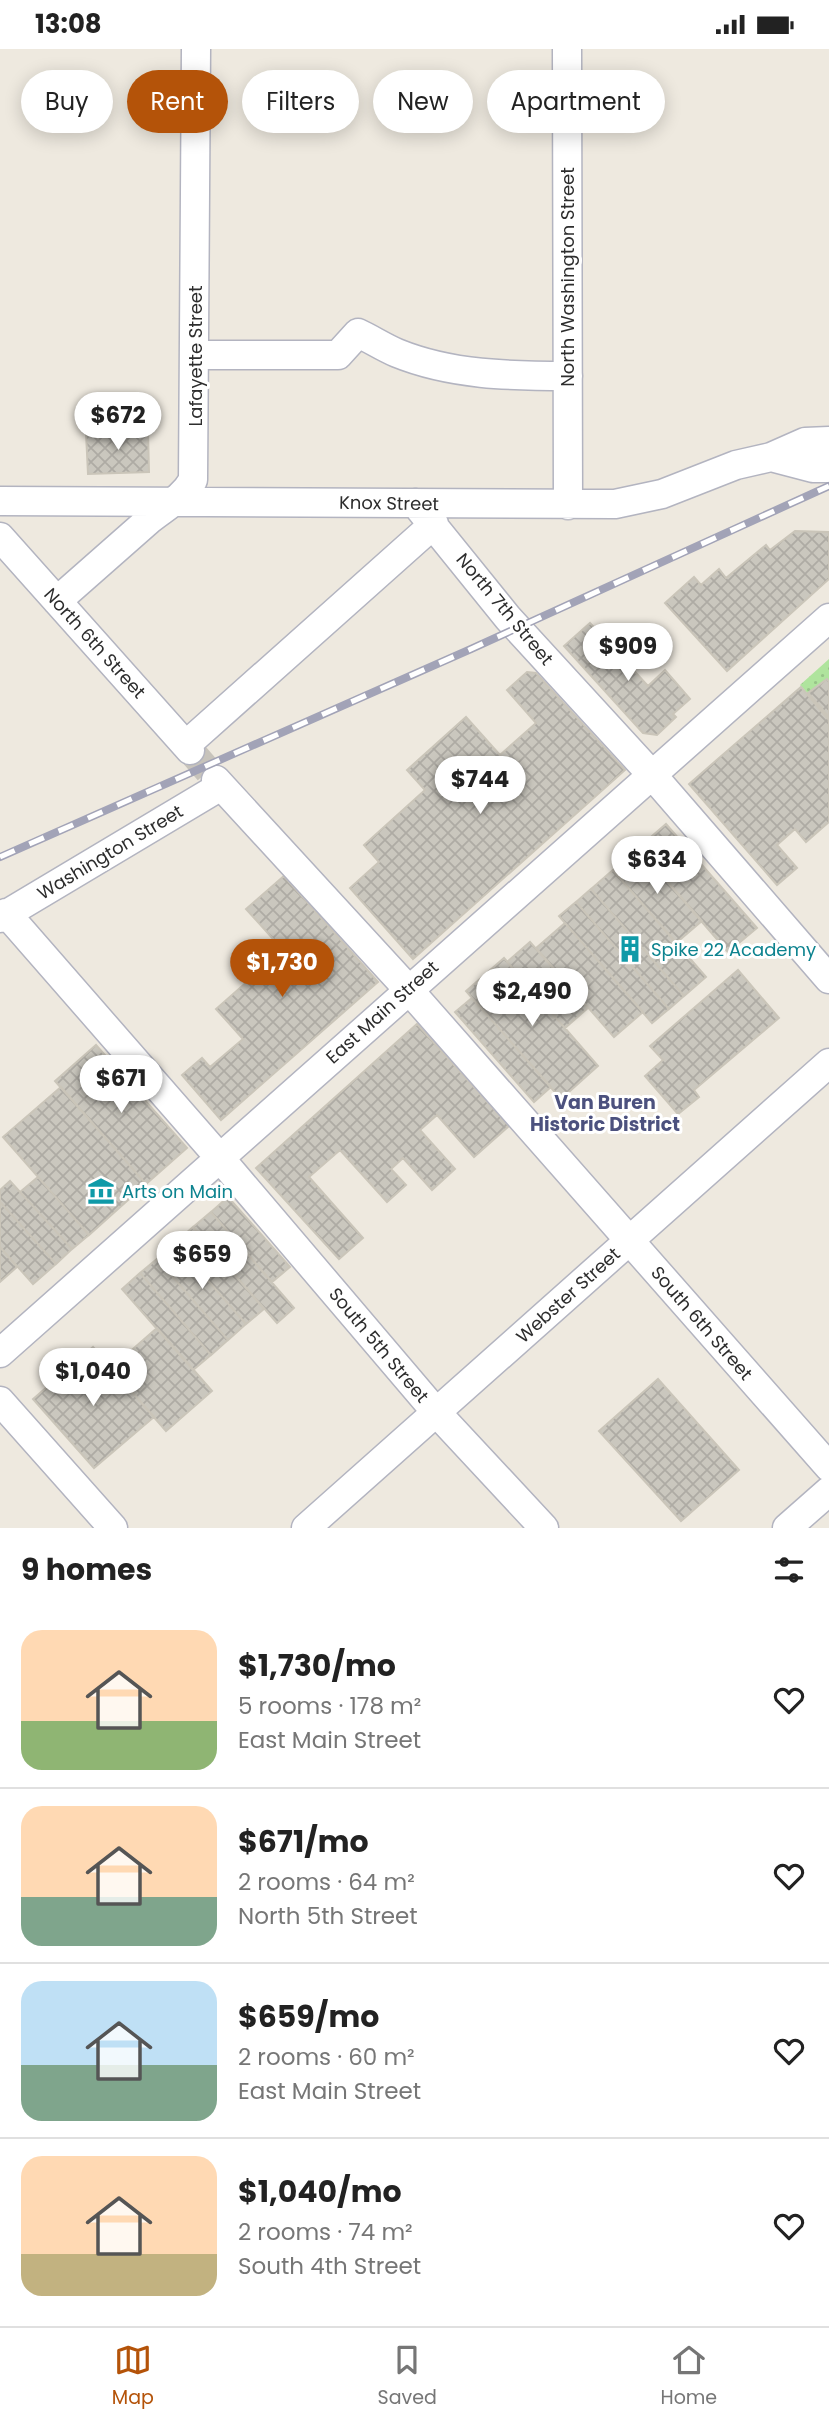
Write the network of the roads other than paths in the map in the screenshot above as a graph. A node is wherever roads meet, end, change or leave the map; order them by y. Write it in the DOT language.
graph roads {
  1 [pos="196,49"];
  2 [pos="567,49"];
  3 [pos="195,355"];
  4 [pos="568,376"];
  5 [pos="829,441"];
  6 [pos="771,457"];
  7 [pos="829,468"];
  8 [pos="177,500"];
  9 [pos="0,501"];
  10 [pos="415,503"];
  11 [pos="568,505"];
  12 [pos="434,524"];
  13 [pos="0,537"];
  14 [pos="57,601"];
  15 [pos="829,618"];
  16 [pos="653,776"];
  17 [pos="3,915"];
  18 [pos="829,979"];
  19 [pos="408,989"];
  20 [pos="829,1063"];
  21 [pos="219,1157"];
  22 [pos="629,1240"];
  23 [pos="0,1353"];
  24 [pos="0,1401"];
  25 [pos="436,1412"];
  26 [pos="829,1467"];
  27 [pos="829,1491"];
  28 [pos="113,1528"];
  29 [pos="306,1528"];
  30 [pos="544,1528"];
  31 [pos="787,1528"];
  1 -- 3 [label="street, Lafayette Street"];
  2 -- 4 [label="street, North Washington Street"];
  3 -- 4 [label="street"];
  3 -- 8 [label="street, Lafayette Street"];
  4 -- 11 [label="street, North Washington Street"];
  5 -- 6 [label="street, Knox Street"];
  6 -- 7 [label="street, Knox Street"];
  6 -- 11 [label="street, Knox Street"];
  8 -- 9 [label="street, Knox Street"];
  8 -- 10 [label="street, Knox Street"];
  8 -- 14 [label="street, Lafayette Street"];
  10 -- 11 [label="street, Knox Street"];
  10 -- 12 [label="street, North 7th Street"];
  12 -- 14 [label="street, North 6th Street"];
  12 -- 16 [label="street, North 7th Street"];
  13 -- 14 [label="street, North 6th Street"];
  15 -- 16 [label="street, East Main Street"];
  16 -- 18 [label="street, North 7th Street"];
  16 -- 19 [label="street, East Main Street"];
  17 -- 19 [label="street, Washington Street"];
  17 -- 21 [label="street, South 5th Street"];
  19 -- 21 [label="street, East Main Street"];
  19 -- 22 [label="street, South 6th Street"];
  20 -- 22 [label="street, Webster Street"];
  21 -- 23 [label="street, East Main Street"];
  21 -- 25 [label="street, South 5th Street"];
  22 -- 25 [label="street, Webster Street"];
  22 -- 26 [label="street, South 6th Street"];
  24 -- 28 [label="street"];
  25 -- 29 [label="street, Webster Street"];
  25 -- 30 [label="street, South 5th Street"];
  27 -- 31 [label="street"];
}
